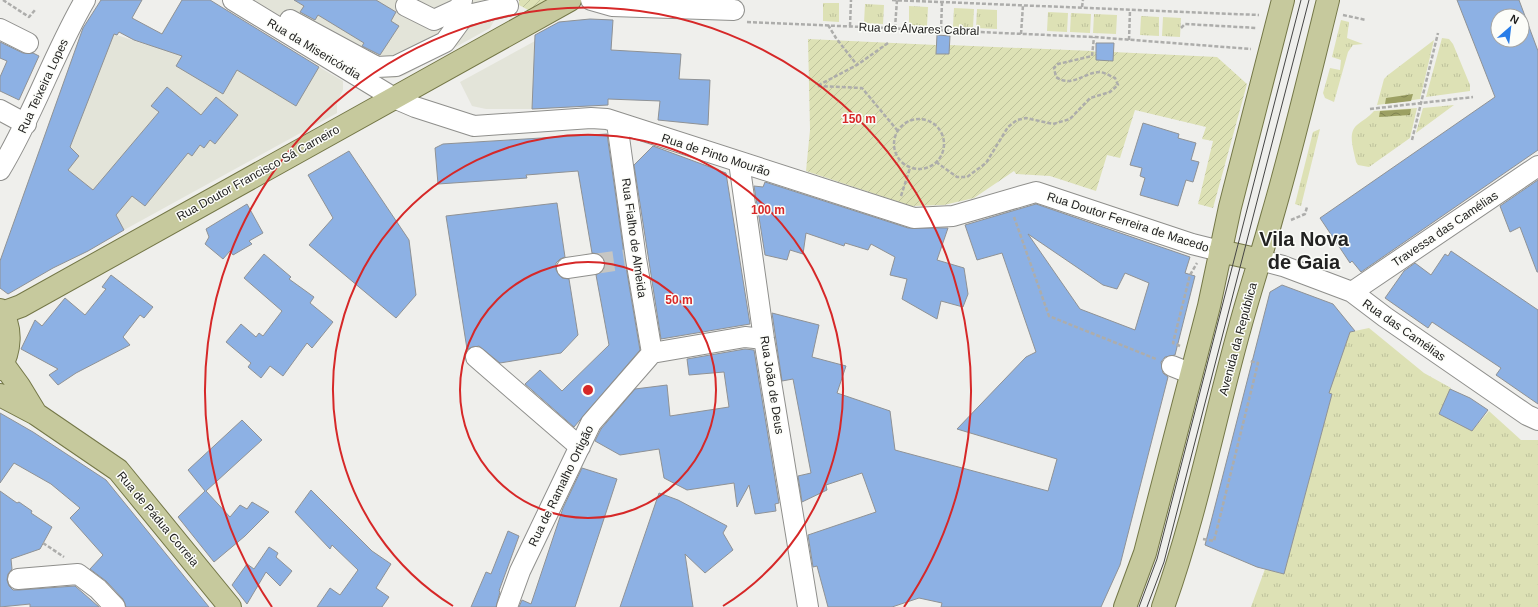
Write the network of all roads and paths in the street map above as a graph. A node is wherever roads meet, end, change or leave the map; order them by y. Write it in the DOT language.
graph roads {
  1 [pos="3,0"];
  2 [pos="85,0"];
  3 [pos="233,0"];
  4 [pos="255,0"];
  5 [pos="462,0"];
  6 [pos="570,0"];
  7 [pos="591,0"];
  8 [pos="851,0"];
  9 [pos="892,0"];
  10 [pos="897,0"];
  11 [pos="1083,0"];
  12 [pos="1283,0"];
  13 [pos="1328,0"];
  14 [pos="942,2"];
  15 [pos="508,3"];
  16 [pos="1022,5"];
  17 [pos="406,6"];
  18 [pos="1082,8"];
  19 [pos="35,10"];
  20 [pos="1130,10"];
  21 [pos="1264,15"];
  22 [pos="737,16"];
  23 [pos="1344,16"];
  24 [pos="1366,20"];
  25 [pos="828,25"];
  26 [pos="850,26"];
  27 [pos="895,28"];
  28 [pos="1181,28"];
  29 [pos="1260,28"];
  30 [pos="0,29"];
  31 [pos="513,30"];
  32 [pos="941,30"];
  33 [pos="1021,34"];
  34 [pos="1438,34"];
  35 [pos="1094,37"];
  36 [pos="1128,40"];
  37 [pos="28,43"];
  38 [pos="888,43"];
  39 [pos="1255,49"];
  40 [pos="857,65"];
  41 [pos="1473,97"];
  42 [pos="394,98"];
  43 [pos="1421,103"];
  44 [pos="1370,109"];
  45 [pos="0,110"];
  46 [pos="617,123"];
  47 [pos="26,124"];
  48 [pos="897,130"];
  49 [pos="1412,140"];
  50 [pos="739,162"];
  51 [pos="936,162"];
  52 [pos="1538,166"];
  53 [pos="910,168"];
  54 [pos="0,170"];
  55 [pos="1036,192"];
  56 [pos="1307,207"];
  57 [pos="1012,209"];
  58 [pos="893,212"];
  59 [pos="1285,221"];
  60 [pos="1220,251"];
  61 [pos="1260,260"];
  62 [pos="1198,261"];
  63 [pos="594,264"];
  64 [pos="567,268"];
  65 [pos="1352,292"];
  66 [pos="1,312"];
  67 [pos="764,339"];
  68 [pos="1178,345"];
  69 [pos="652,353"];
  70 [pos="476,357"];
  71 [pos="1246,360"];
  72 [pos="1172,366"];
  73 [pos="1,367"];
  74 [pos="1192,374"];
  75 [pos="0,396"];
  76 [pos="36,414"];
  77 [pos="1538,420"];
  78 [pos="580,447"];
  79 [pos="1201,538"];
  80 [pos="18,578"];
  81 [pos="115,607"];
  82 [pos="230,607"];
  83 [pos="507,607"];
  84 [pos="808,607"];
  85 [pos="1125,607"];
  86 [pos="1163,607"];
  1 -- 19 [label="path"];
  2 -- 47 [label="street, Rua Teixeira Lopes"];
  3 -- 42 [label="street, Rua da Misericórdia"];
  4 -- 15 [label="street"];
  5 -- 17 [label="street"];
  6 -- 31 [label="main road, Rua Doutor Francisco Sá Carneiro"];
  7 -- 22 [label="street"];
  8 -- 26 [label="path"];
  9 -- 10 [label="path"];
  10 -- 14 [label="path"];
  10 -- 27 [label="path"];
  11 -- 18 [label="path"];
  12 -- 60 [label="main road"];
  13 -- 61 [label="main road, Avenida da República"];
  14 -- 16 [label="path"];
  14 -- 32 [label="path"];
  15 -- 31 [label="street"];
  16 -- 18 [label="path"];
  16 -- 33 [label="path"];
  18 -- 20 [label="path"];
  20 -- 21 [label="path"];
  20 -- 36 [label="path"];
  22 -- 25 [label="path, Rua de Álvares Cabral"];
  23 -- 24 [label="path"];
  25 -- 26 [label="path, Rua de Álvares Cabral"];
  25 -- 40 [label="path"];
  26 -- 27 [label="path, Rua de Álvares Cabral"];
  27 -- 32 [label="path, Rua de Álvares Cabral"];
  28 -- 29 [label="path"];
  30 -- 37 [label="street"];
  31 -- 42 [label="main road, Rua Doutor Francisco Sá Carneiro"];
  32 -- 33 [label="path, Rua de Álvares Cabral"];
  33 -- 35 [label="path, Rua de Álvares Cabral"];
  34 -- 43 [label="path"];
  35 -- 36 [label="path, Rua de Álvares Cabral"];
  35 -- 51 [label="path"];
  36 -- 39 [label="path, Rua de Álvares Cabral"];
  38 -- 40 [label="path"];
  40 -- 48 [label="path"];
  41 -- 43 [label="path"];
  42 -- 46 [label="street, Rua de Pinto Mourão"];
  42 -- 66 [label="main road, Rua Doutor Francisco Sá Carneiro"];
  43 -- 44 [label="path"];
  43 -- 49 [label="path"];
  45 -- 47 [label="street"];
  46 -- 50 [label="street, Rua de Pinto Mourão"];
  46 -- 69 [label="street, Rua Fialho de Almeida"];
  47 -- 54 [label="street, Rua Teixeira Lopes"];
  48 -- 51 [label="path"];
  48 -- 53 [label="path"];
  50 -- 58 [label="street, Rua de Pinto Mourão"];
  50 -- 67 [label="street, Rua João de Deus"];
  51 -- 53 [label="path"];
  52 -- 65 [label="street, Travessa das Camélias"];
  53 -- 58 [label="path"];
  55 -- 58 [label="street, Rua de Pinto Mourão"];
  55 -- 60 [label="street, Rua Doutor Ferreira de Macedo"];
  56 -- 59 [label="path"];
  57 -- 72 [label="path"];
  60 -- 61 [label="main road"];
  60 -- 74 [label="main road"];
  61 -- 65 [label="street, Rua das Camélias"];
  61 -- 86 [label="main road, Avenida da República"];
  62 -- 68 [label="path"];
  63 -- 64 [label="street"];
  65 -- 77 [label="street, Rua das Camélias"];
  66 -- 73 [label="main road"];
  67 -- 69 [label="street"];
  67 -- 84 [label="street, Rua João de Deus"];
  69 -- 78 [label="street, Rua de Ramalho Ortigão"];
  70 -- 78 [label="street"];
  71 -- 79 [label="path"];
  72 -- 74 [label="street"];
  73 -- 76 [label="main road, Rua de Pádua Correia"];
  74 -- 85 [label="main road"];
  75 -- 76 [label="main road, Rua de Pádua Correia"];
  76 -- 82 [label="main road, Rua de Pádua Correia"];
  78 -- 83 [label="street, Rua de Ramalho Ortigão"];
  80 -- 81 [label="street"];
}
